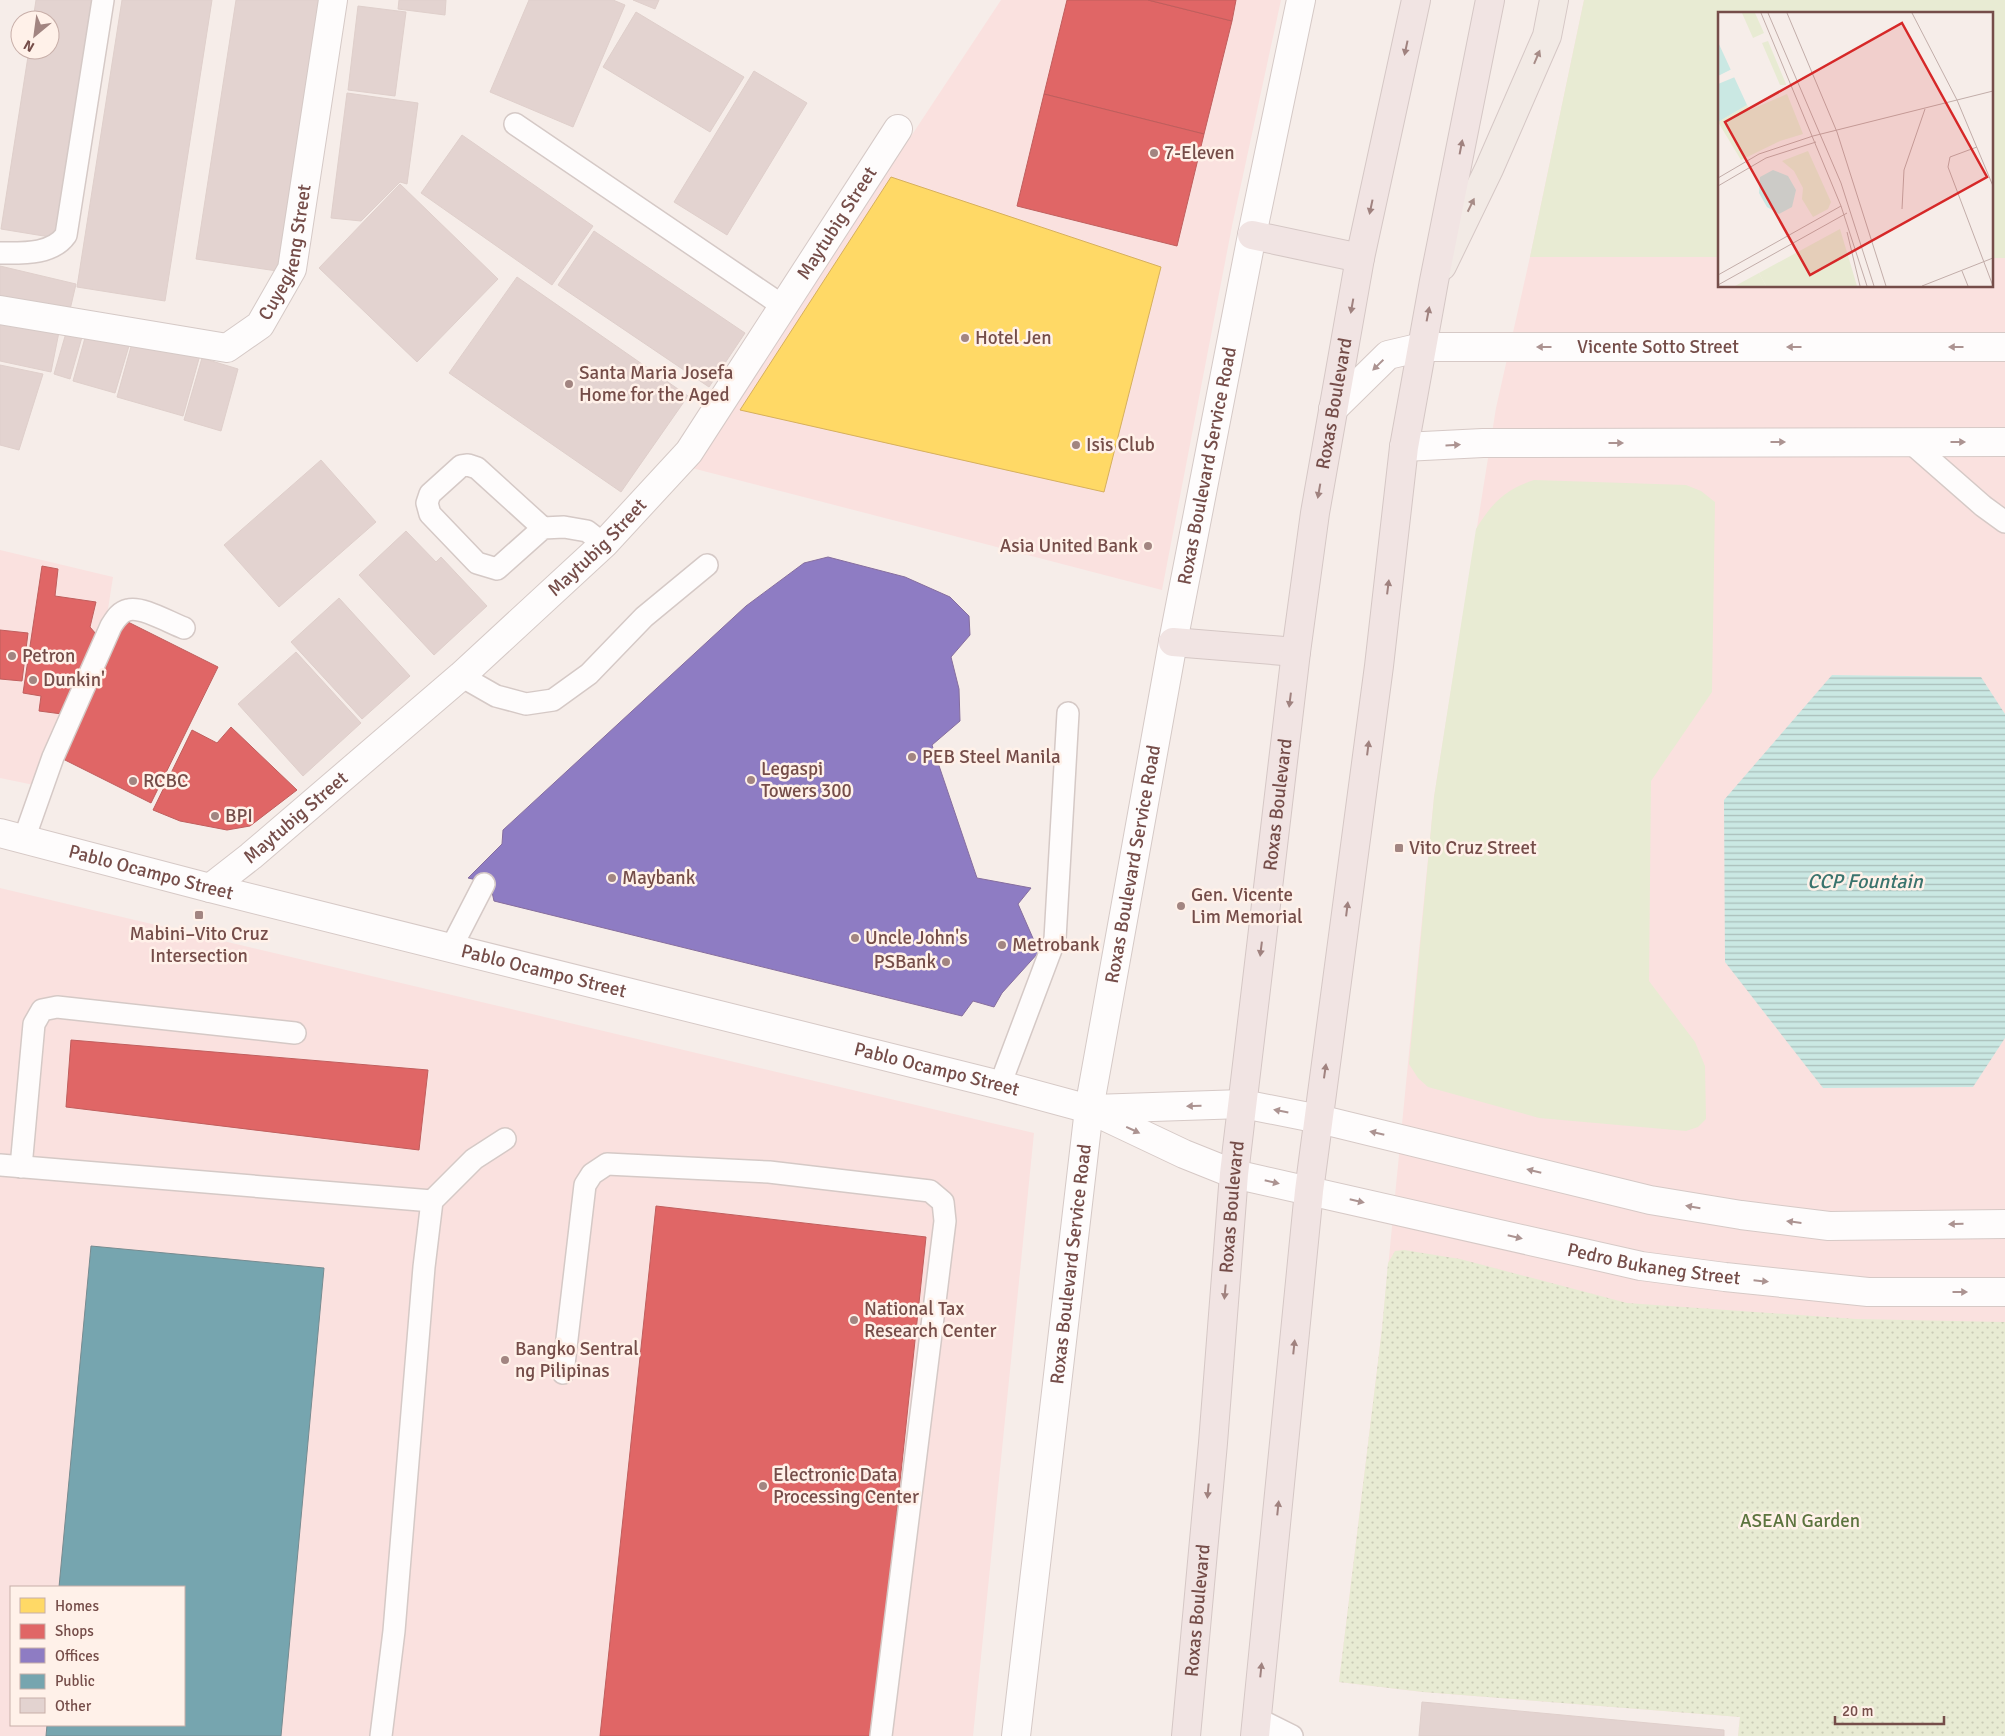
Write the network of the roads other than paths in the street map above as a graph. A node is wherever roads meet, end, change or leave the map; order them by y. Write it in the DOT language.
graph roads {
  1 [pos="103,0"];
  2 [pos="332,0"];
  3 [pos="1301,0"];
  4 [pos="1416,0"];
  5 [pos="1490,0"];
  6 [pos="1554,0"];
  7 [pos="515,124"];
  8 [pos="898,129"];
  9 [pos="1252,235"];
  10 [pos="0,253"];
  11 [pos="1360,258"];
  12 [pos="1434,281"];
  13 [pos="783,306"];
  14 [pos="0,310"];
  15 [pos="1422,347"];
  16 [pos="2005,347"];
  17 [pos="1333,409"];
  18 [pos="1910,442"];
  19 [pos="2005,442"];
  20 [pos="1404,447"];
  21 [pos="2005,522"];
  22 [pos="543,528"];
  23 [pos="604,544"];
  24 [pos="707,565"];
  25 [pos="184,628"];
  26 [pos="1173,642"];
  27 [pos="1296,652"];
  28 [pos="461,676"];
  29 [pos="1068,713"];
  30 [pos="12,836"];
  31 [pos="484,884"];
  32 [pos="210,888"];
  33 [pos="451,948"];
  34 [pos="295,1033"];
  35 [pos="1000,1085"];
  36 [pos="1243,1104"];
  37 [pos="1089,1110"];
  38 [pos="1319,1119"];
  39 [pos="505,1139"];
  40 [pos="0,1165"];
  41 [pos="21,1167"];
  42 [pos="1234,1174"];
  43 [pos="1309,1191"];
  44 [pos="432,1202"];
  45 [pos="2005,1224"];
  46 [pos="2005,1292"];
  47 [pos="563,1373"];
  48 [pos="1256,1727"];
  49 [pos="381,1736"];
  50 [pos="881,1736"];
  51 [pos="1016,1736"];
  52 [pos="1186,1736"];
  53 [pos="1292,1736"];
  1 -- 10 [label="lane"];
  2 -- 14 [label="street, Cuyegkeng Street"];
  3 -- 9 [label="street, Roxas Boulevard Service Road"];
  4 -- 11 [label="highway, Roxas Boulevard, one-way"];
  12 -- 5 [label="highway, one-way"];
  12 -- 6 [label="main road, one-way"];
  7 -- 13 [label="lane"];
  8 -- 13 [label="street, Maytubig Street"];
  9 -- 11 [label="highway"];
  9 -- 26 [label="street, Roxas Boulevard Service Road"];
  11 -- 17 [label="highway, Roxas Boulevard, one-way"];
  15 -- 12 [label="highway, one-way"];
  13 -- 23 [label="street, Maytubig Street"];
  16 -- 15 [label="street, Vicente Sotto Street, one-way"];
  15 -- 17 [label="street, Vicente Sotto Street, one-way"];
  15 -- 20 [label="highway"];
  17 -- 27 [label="highway, Roxas Boulevard, one-way"];
  18 -- 19 [label="street, one-way"];
  20 -- 18 [label="street, one-way"];
  18 -- 21 [label="lane"];
  38 -- 20 [label="highway, one-way"];
  22 -- 22 [label="lane"];
  22 -- 23 [label="lane"];
  23 -- 28 [label="street, Maytubig Street"];
  24 -- 28 [label="lane"];
  25 -- 30 [label="lane"];
  26 -- 27 [label="highway"];
  26 -- 37 [label="street, Roxas Boulevard Service Road"];
  27 -- 36 [label="highway, Roxas Boulevard, one-way"];
  28 -- 32 [label="street, Maytubig Street"];
  29 -- 35 [label="lane"];
  30 -- 32 [label="street, Pablo Ocampo Street"];
  31 -- 33 [label="lane"];
  32 -- 33 [label="street, Pablo Ocampo Street"];
  33 -- 35 [label="street, Pablo Ocampo Street"];
  34 -- 41 [label="lane"];
  35 -- 37 [label="street, Pablo Ocampo Street"];
  36 -- 37 [label="street, Pablo Ocampo Street, one-way"];
  38 -- 36 [label="street, Pablo Ocampo Street, one-way"];
  36 -- 42 [label="highway, Roxas Boulevard"];
  37 -- 42 [label="street, Pablo Ocampo Street, one-way"];
  37 -- 51 [label="street, Roxas Boulevard Service Road"];
  38 -- 43 [label="highway"];
  45 -- 38 [label="street, one-way"];
  39 -- 44 [label="lane"];
  40 -- 41 [label="lane"];
  41 -- 44 [label="lane"];
  42 -- 43 [label="street, Pablo Ocampo Street, one-way"];
  42 -- 52 [label="highway, Roxas Boulevard, one-way"];
  43 -- 46 [label="street, Pedro Bukaneg Street, one-way"];
  48 -- 43 [label="highway, one-way"];
  44 -- 49 [label="lane"];
  47 -- 50 [label="lane"];
  48 -- 53 [label="lane"];
}
